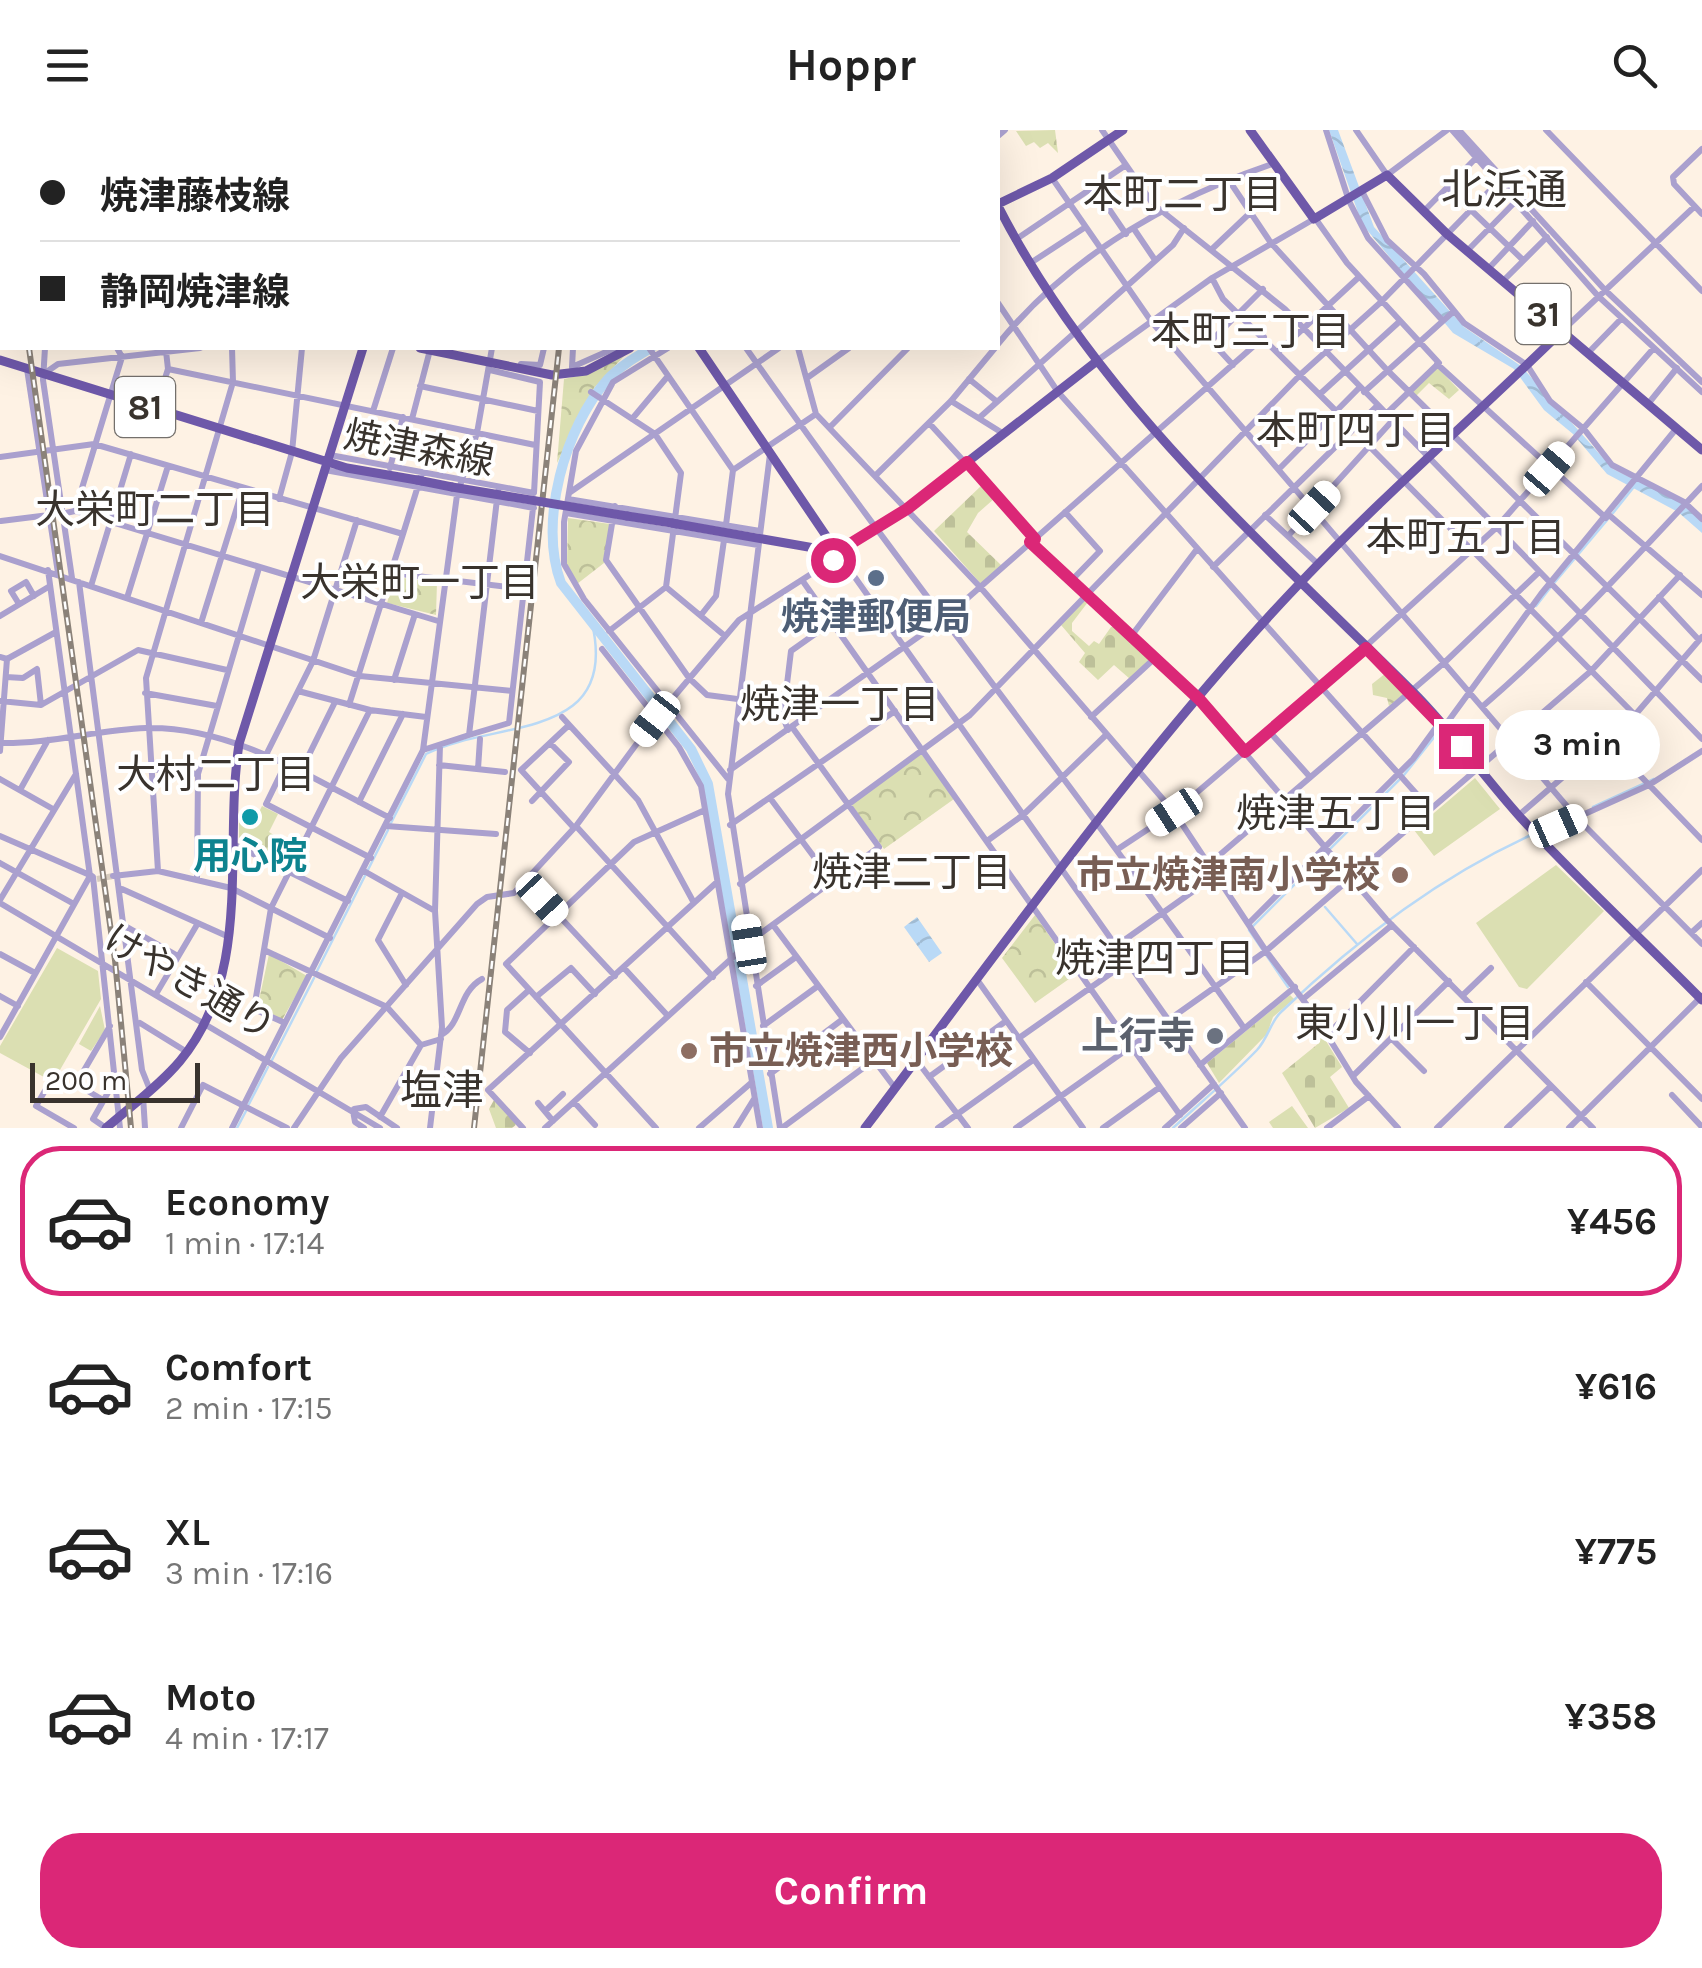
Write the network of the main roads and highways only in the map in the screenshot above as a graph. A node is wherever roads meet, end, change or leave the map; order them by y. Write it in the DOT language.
graph roads {
  1 [pos="1124,130"];
  2 [pos="1250,130"];
  3 [pos="1106,135"];
  4 [pos="1000,204"];
  5 [pos="1000,209"];
  6 [pos="1562,331"];
  7 [pos="363,350"];
  8 [pos="429,350"];
  9 [pos="626,350"];
  10 [pos="700,350"];
  11 [pos="0,360"];
  12 [pos="1097,361"];
  13 [pos="1702,450"];
  14 [pos="328,462"];
  15 [pos="837,552"];
  16 [pos="1300,584"];
  17 [pos="1701,998"];
  18 [pos="119,1122"];
  19 [pos="106,1128"];
  20 [pos="865,1128"];
  1 -- 3 [label="main road"];
  2 -- 6 [label="main road, 31"];
  3 -- 4 [label="main road"];
  5 -- 12 [label="main road"];
  6 -- 13 [label="main road, 31"];
  6 -- 16 [label="main road"];
  7 -- 14 [label="main road"];
  8 -- 9 [label="main road"];
  10 -- 15 [label="main road"];
  11 -- 14 [label="main road, 焼津森線 / 81"];
  12 -- 15 [label="main road"];
  12 -- 16 [label="main road"];
  14 -- 15 [label="main road, 焼津森線 / 81, bridge"];
  14 -- 18 [label="main road"];
  16 -- 17 [label="main road"];
  16 -- 20 [label="main road"];
  18 -- 19 [label="main road"];
}
